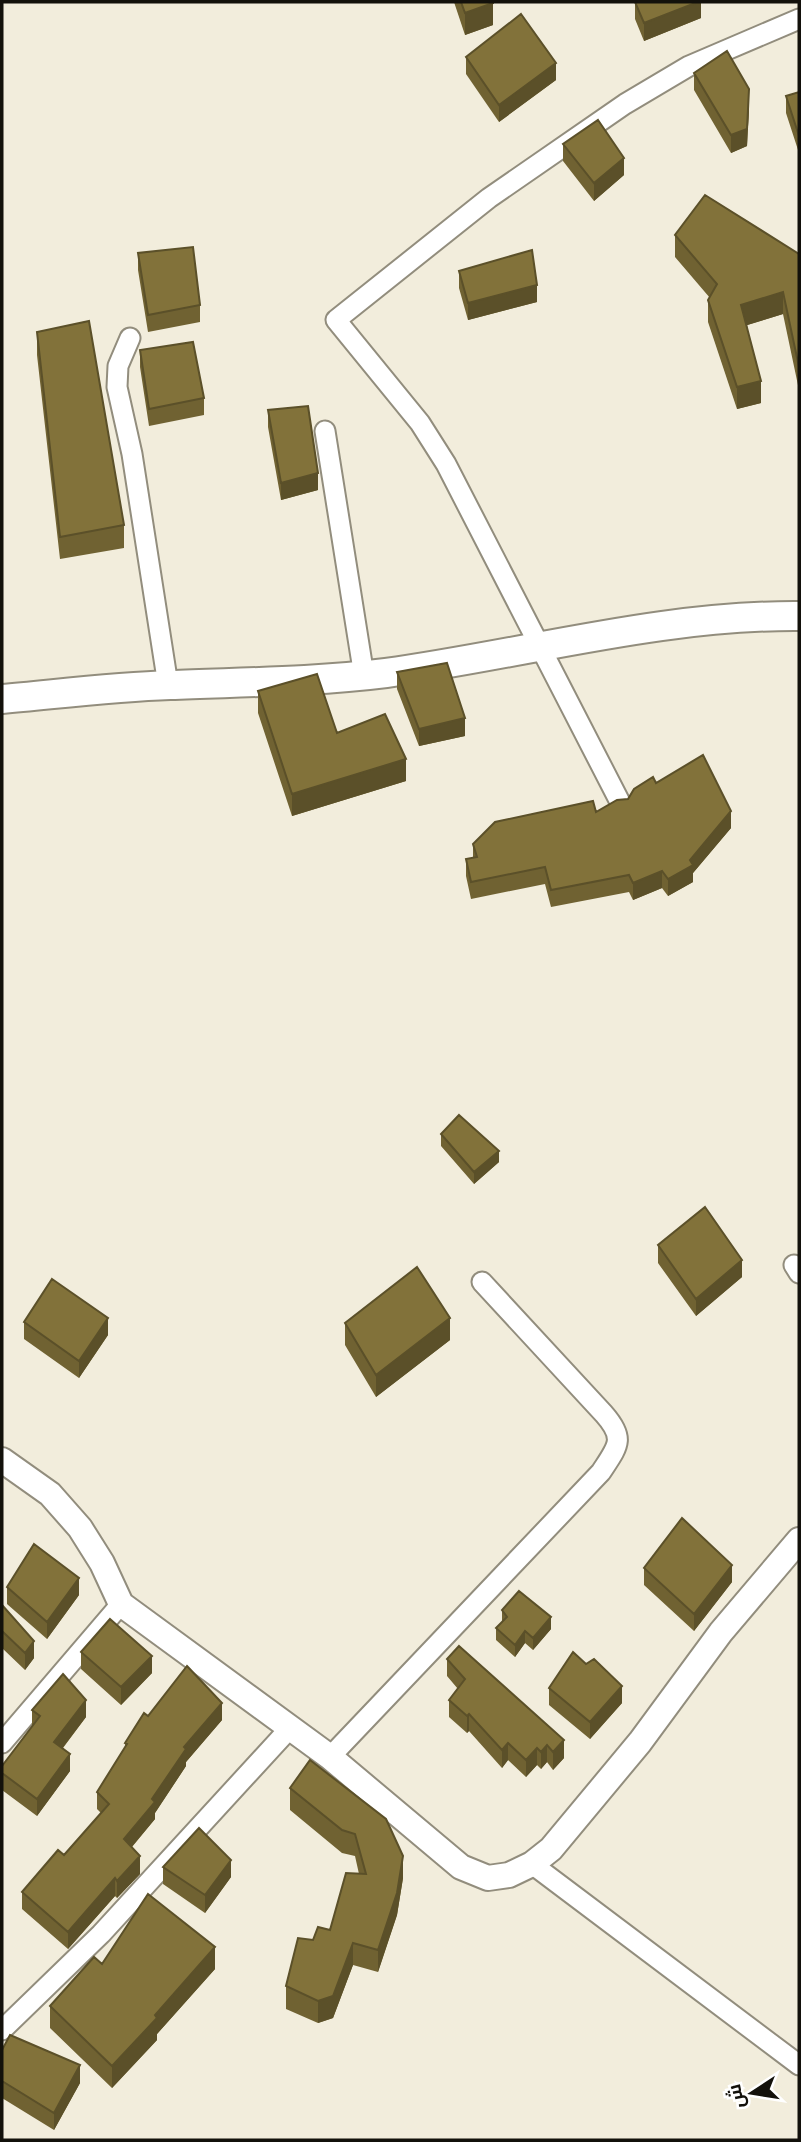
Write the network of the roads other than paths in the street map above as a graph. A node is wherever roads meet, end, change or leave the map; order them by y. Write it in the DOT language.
graph roads {
  1 [pos="799,19"];
  2 [pos="130,338"];
  3 [pos="325,431"];
  4 [pos="799,616"];
  5 [pos="542,646"];
  6 [pos="364,676"];
  7 [pos="168,685"];
  8 [pos="2,699"];
  9 [pos="622,806"];
  10 [pos="482,1282"];
  11 [pos="2,1460"];
  12 [pos="799,1540"];
  13 [pos="121,1604"];
  14 [pos="290,1728"];
  15 [pos="2,1743"];
  16 [pos="330,1758"];
  17 [pos="532,1864"];
  18 [pos="2,2030"];
  19 [pos="799,2065"];
  1 -- 5 [label="street"];
  2 -- 7 [label="street"];
  3 -- 6 [label="street"];
  4 -- 5 [label="main road"];
  5 -- 6 [label="main road"];
  5 -- 9 [label="street"];
  6 -- 7 [label="main road"];
  7 -- 8 [label="main road"];
  10 -- 16 [label="street"];
  11 -- 13 [label="street"];
  12 -- 17 [label="street"];
  13 -- 14 [label="street"];
  13 -- 15 [label="street"];
  14 -- 16 [label="street"];
  14 -- 18 [label="street"];
  16 -- 17 [label="street"];
  17 -- 19 [label="street"];
}
